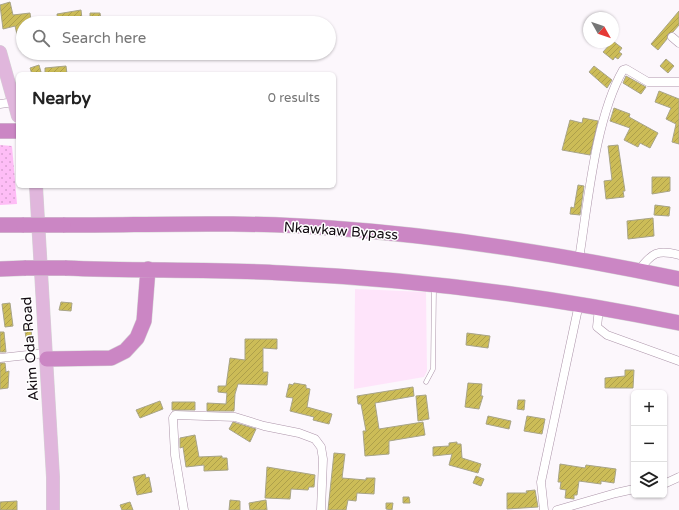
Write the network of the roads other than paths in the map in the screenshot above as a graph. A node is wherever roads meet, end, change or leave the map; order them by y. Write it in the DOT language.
graph roads {
  1 [pos="672,37"];
  2 [pos="679,43"];
  3 [pos="0,52"];
  4 [pos="679,82"];
  5 [pos="14,102"];
  6 [pos="0,104"];
  7 [pos="16,109"];
  8 [pos="0,131"];
  9 [pos="16,131"];
  10 [pos="36,188"];
  11 [pos="0,225"];
  12 [pos="679,255"];
  13 [pos="579,259"];
  14 [pos="0,268"];
  15 [pos="148,269"];
  16 [pos="639,270"];
  17 [pos="679,279"];
  18 [pos="433,284"];
  19 [pos="579,304"];
  20 [pos="599,308"];
  21 [pos="679,323"];
  22 [pos="46,356"];
  23 [pos="0,358"];
  24 [pos="679,360"];
  25 [pos="426,382"];
  26 [pos="679,478"];
  27 [pos="667,483"];
  28 [pos="631,490"];
  29 [pos="53,510"];
  30 [pos="184,510"];
  31 [pos="321,510"];
  32 [pos="544,510"];
  33 [pos="557,510"];
  1 -- 2 [label="street"];
  3 -- 5 [label="main road"];
  4 -- 13 [label="street"];
  5 -- 6 [label="street"];
  5 -- 7 [label="main road"];
  8 -- 9 [label="highway"];
  10 -- 22 [label="main road, Akim Oda Road"];
  11 -- 13 [label="highway, Nkawkaw Bypass, bridge"];
  12 -- 16 [label="street"];
  13 -- 16 [label="highway, Nkawkaw Bypass"];
  14 -- 15 [label="highway, bridge"];
  15 -- 18 [label="highway"];
  15 -- 22 [label="highway"];
  16 -- 17 [label="highway, Nkawkaw Bypass"];
  18 -- 19 [label="highway"];
  18 -- 25 [label="lane"];
  19 -- 20 [label="highway"];
  19 -- 32 [label="street"];
  20 -- 21 [label="highway"];
  20 -- 24 [label="street"];
  22 -- 23 [label="street"];
  22 -- 29 [label="main road, Akim Oda Road"];
  26 -- 27 [label="street"];
  28 -- 33 [label="street"];
  30 -- 31 [label="street"];
}
